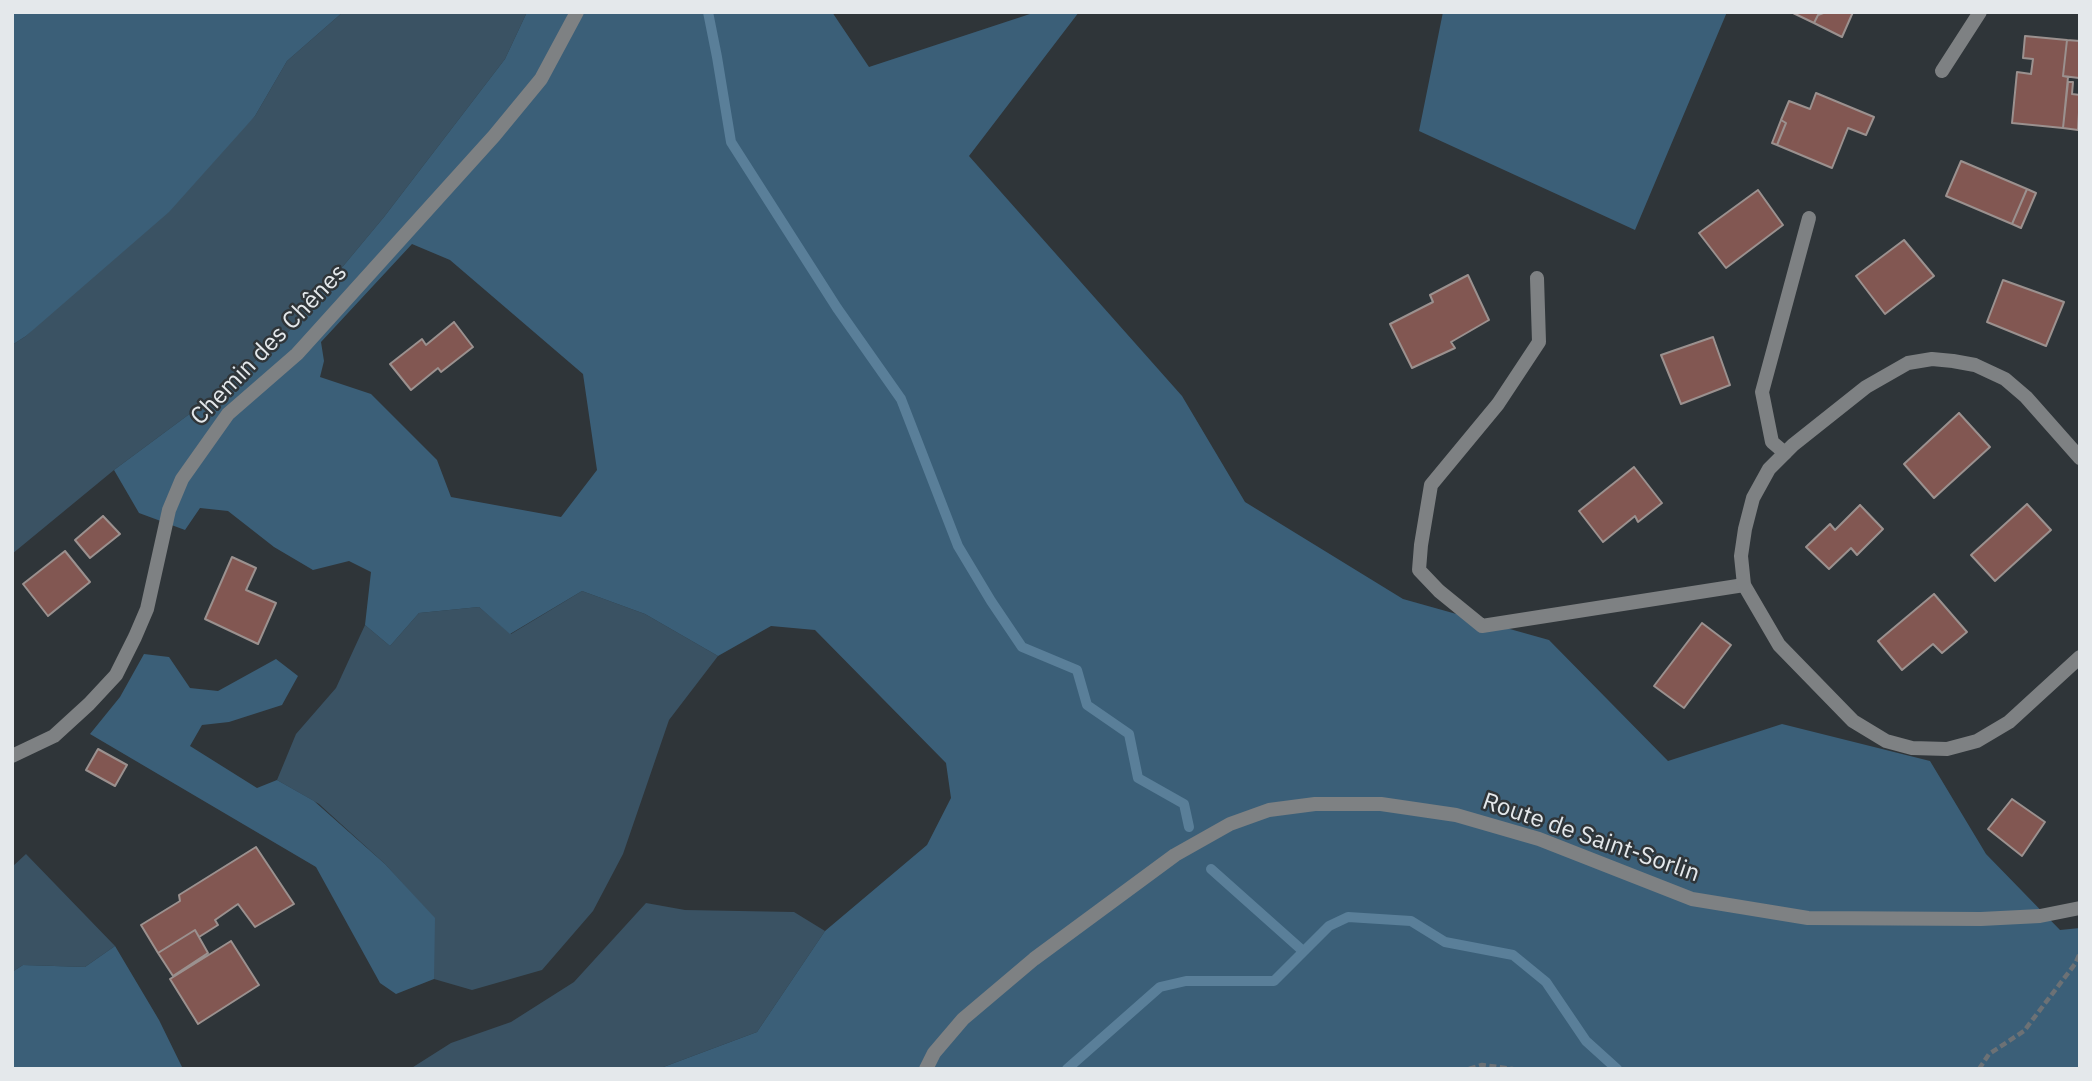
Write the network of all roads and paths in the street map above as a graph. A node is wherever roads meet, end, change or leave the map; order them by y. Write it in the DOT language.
graph roads {
  1 [pos="577,12"];
  2 [pos="1980,12"];
  3 [pos="1942,71"];
  4 [pos="1809,219"];
  5 [pos="1537,278"];
  6 [pos="1785,453"];
  7 [pos="2080,458"];
  8 [pos="1744,585"];
  9 [pos="2080,657"];
  10 [pos="12,756"];
  11 [pos="2080,908"];
  12 [pos="2080,953"];
  13 [pos="926,1069"];
  14 [pos="1469,1069"];
  15 [pos="1513,1069"];
  16 [pos="1979,1069"];
  1 -- 10 [label="street, Chemin des Chênes"];
  2 -- 3 [label="street"];
  4 -- 6 [label="street"];
  5 -- 8 [label="street"];
  6 -- 7 [label="street"];
  6 -- 8 [label="street"];
  8 -- 9 [label="street"];
  11 -- 13 [label="street, Route de Saint-Sorlin"];
  12 -- 16 [label="path"];
  14 -- 15 [label="path"];
}
